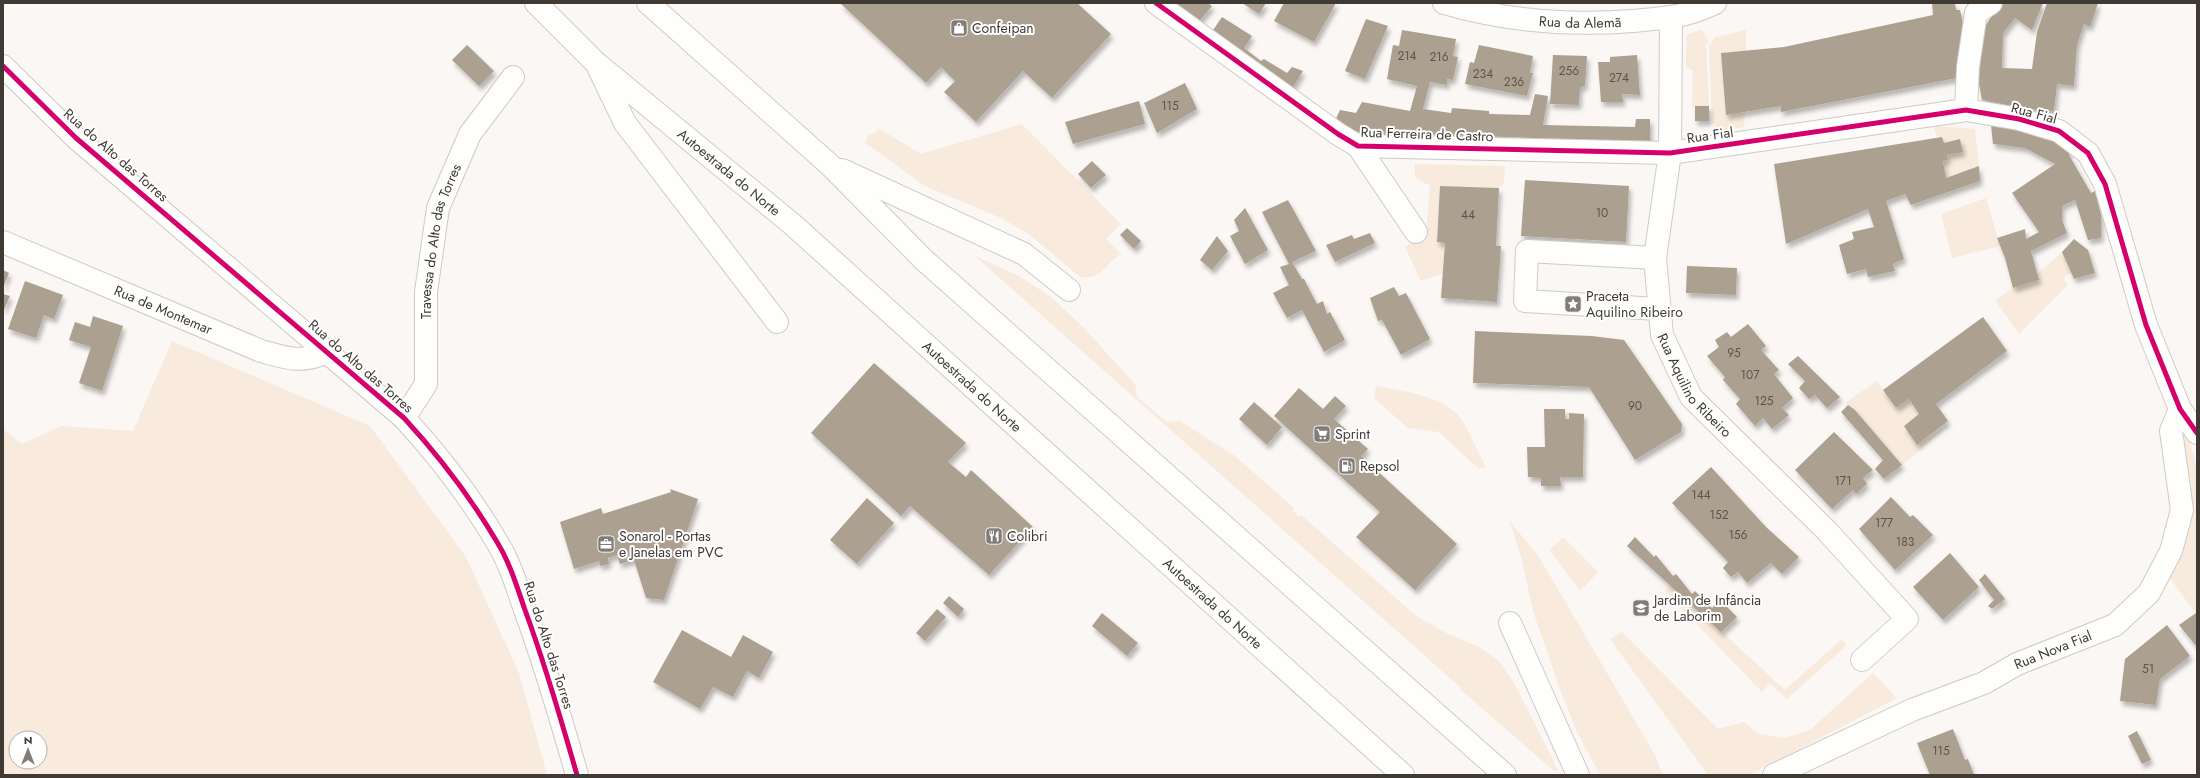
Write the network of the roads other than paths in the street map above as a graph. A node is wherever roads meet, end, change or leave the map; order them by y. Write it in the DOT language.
graph roads {
  1 [pos="536,3"];
  2 [pos="648,3"];
  3 [pos="1156,3"];
  4 [pos="1444,3"];
  5 [pos="1716,3"];
  6 [pos="1991,3"];
  7 [pos="1485,8"];
  8 [pos="1671,19"];
  9 [pos="595,62"];
  10 [pos="3,66"];
  11 [pos="513,77"];
  12 [pos="1966,110"];
  13 [pos="1358,146"];
  14 [pos="1670,154"];
  15 [pos="830,164"];
  16 [pos="1416,232"];
  17 [pos="3,242"];
  18 [pos="1656,258"];
  19 [pos="1070,290"];
  20 [pos="1658,308"];
  21 [pos="777,322"];
  22 [pos="327,352"];
  23 [pos="2180,409"];
  24 [pos="404,418"];
  25 [pos="2197,433"];
  26 [pos="1510,623"];
  27 [pos="1862,660"];
  28 [pos="577,775"];
  29 [pos="1403,775"];
  30 [pos="1505,775"];
  31 [pos="1578,775"];
  32 [pos="1774,775"];
  1 -- 9 [label="main road, Autoestrada do Norte"];
  2 -- 15 [label="main road"];
  3 -- 13 [label="main road, Rua Ferreira de Castro"];
  4 -- 7 [label="main road, Rua da Alemã"];
  5 -- 8 [label="main road, Rua da Alemã"];
  6 -- 12 [label="main road"];
  7 -- 8 [label="main road, Rua da Alemã"];
  8 -- 14 [label="main road, Rua Aquilino Ribeiro"];
  9 -- 21 [label="main road"];
  9 -- 29 [label="main road, Autoestrada do Norte"];
  10 -- 22 [label="main road, Rua do Alto das Torres"];
  11 -- 24 [label="main road, Travessa do Alto das Torres"];
  12 -- 14 [label="main road, Rua Fial"];
  12 -- 23 [label="main road, Rua Fial"];
  13 -- 14 [label="main road, Rua Ferreira de Castro"];
  13 -- 16 [label="main road"];
  14 -- 18 [label="main road, Rua Aquilino Ribeiro"];
  15 -- 19 [label="main road"];
  15 -- 30 [label="main road"];
  17 -- 22 [label="main road, Rua de Montemar"];
  18 -- 20 [label="main road, Rua Aquilino Ribeiro"];
  18 -- 20 [label="main road"];
  20 -- 27 [label="main road, Rua Aquilino Ribeiro"];
  22 -- 24 [label="main road, Rua do Alto das Torres"];
  23 -- 25 [label="main road, Rua Fial"];
  23 -- 32 [label="main road, Rua Nova Fial"];
  24 -- 28 [label="main road, Rua do Alto das Torres"];
  26 -- 31 [label="main road"];
}
